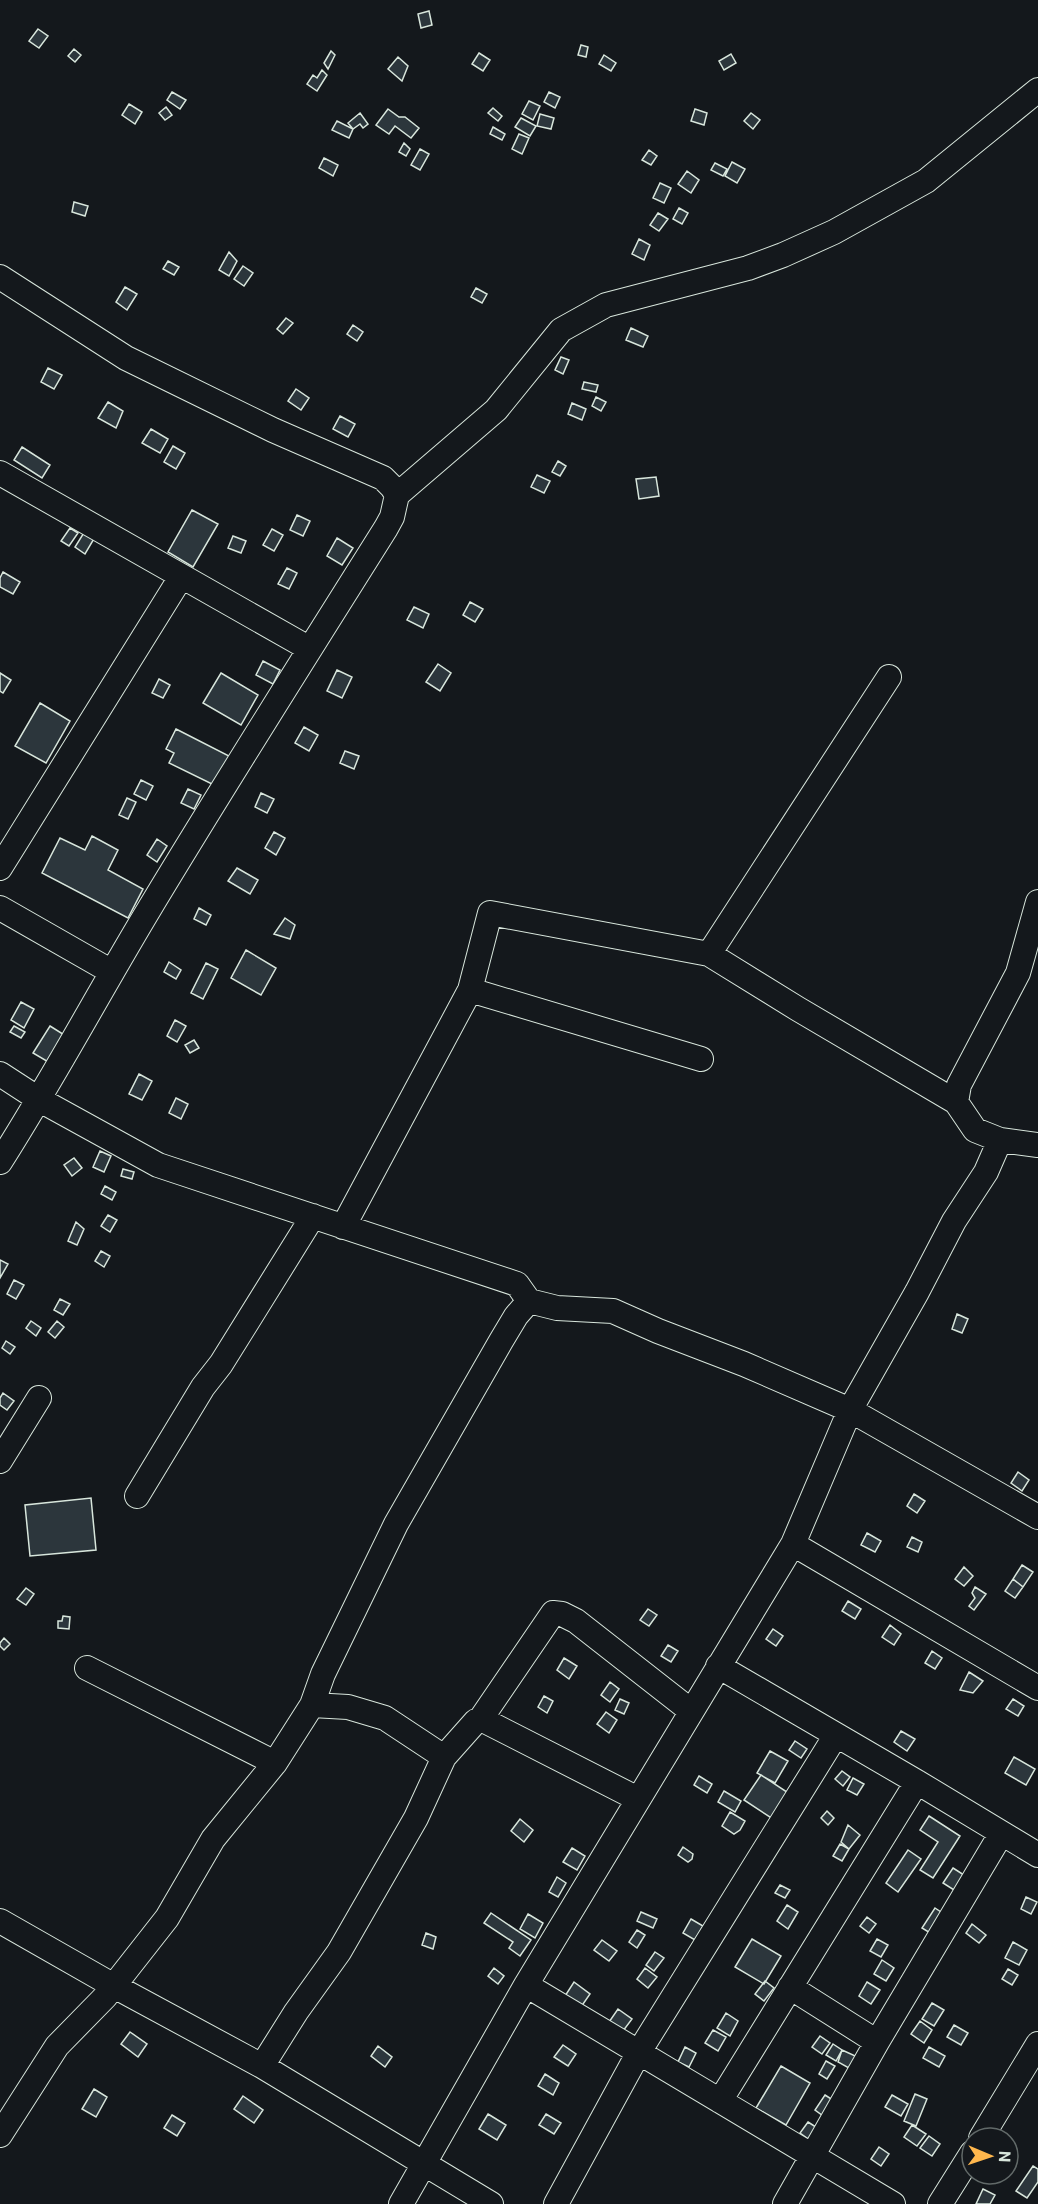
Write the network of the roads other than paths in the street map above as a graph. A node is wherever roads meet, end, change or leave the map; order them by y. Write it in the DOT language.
graph roads {
  1 [pos="1038,90"];
  2 [pos="0,277"];
  3 [pos="0,473"];
  4 [pos="397,495"];
  5 [pos="181,577"];
  6 [pos="310,649"];
  7 [pos="890,676"];
  8 [pos="0,868"];
  9 [pos="1038,902"];
  10 [pos="0,908"];
  11 [pos="709,954"];
  12 [pos="112,972"];
  13 [pos="470,990"];
  14 [pos="701,1059"];
  15 [pos="0,1074"];
  16 [pos="40,1100"];
  17 [pos="956,1102"];
  18 [pos="1000,1140"];
  19 [pos="1038,1145"];
  20 [pos="0,1162"];
  21 [pos="313,1216"];
  22 [pos="343,1227"];
  23 [pos="529,1301"];
  24 [pos="39,1398"];
  25 [pos="850,1410"];
  26 [pos="0,1461"];
  27 [pos="137,1496"];
  28 [pos="1038,1517"];
  29 [pos="793,1544"];
  30 [pos="718,1666"];
  31 [pos="87,1668"];
  32 [pos="1038,1688"];
  33 [pos="312,1705"];
  34 [pos="691,1711"];
  35 [pos="480,1720"];
  36 [pos="836,1735"];
  37 [pos="444,1757"];
  38 [pos="275,1763"];
  39 [pos="917,1782"];
  40 [pos="638,1798"];
  41 [pos="1001,1834"];
  42 [pos="1038,1856"];
  43 [pos="0,1921"];
  44 [pos="526,1985"];
  45 [pos="114,1986"];
  46 [pos="790,1987"];
  47 [pos="877,2042"];
  48 [pos="1038,2044"];
  49 [pos="639,2052"];
  50 [pos="262,2066"];
  51 [pos="720,2101"];
  52 [pos="988,2126"];
  53 [pos="0,2135"];
  54 [pos="812,2155"];
  55 [pos="424,2164"];
  56 [pos="960,2172"];
  57 [pos="401,2204"];
  58 [pos="491,2204"];
  59 [pos="556,2204"];
  60 [pos="784,2204"];
  61 [pos="893,2204"];
  62 [pos="940,2204"];
  1 -- 4 [label="street"];
  2 -- 4 [label="street"];
  3 -- 5 [label="street"];
  4 -- 6 [label="street"];
  5 -- 6 [label="street"];
  5 -- 8 [label="street"];
  6 -- 12 [label="street"];
  7 -- 11 [label="street"];
  9 -- 17 [label="street"];
  10 -- 12 [label="street"];
  11 -- 13 [label="street"];
  11 -- 17 [label="street"];
  12 -- 16 [label="street"];
  13 -- 14 [label="street"];
  13 -- 22 [label="street"];
  15 -- 16 [label="street"];
  16 -- 20 [label="street"];
  16 -- 21 [label="street"];
  17 -- 18 [label="street"];
  18 -- 19 [label="street"];
  18 -- 25 [label="street"];
  21 -- 22 [label="street"];
  21 -- 27 [label="street"];
  22 -- 23 [label="street"];
  23 -- 25 [label="street"];
  23 -- 33 [label="street"];
  24 -- 26 [label="street"];
  25 -- 28 [label="street"];
  25 -- 29 [label="street"];
  29 -- 30 [label="street"];
  29 -- 32 [label="street"];
  30 -- 34 [label="street"];
  30 -- 36 [label="street"];
  31 -- 38 [label="street"];
  33 -- 37 [label="street"];
  33 -- 38 [label="street"];
  34 -- 35 [label="street"];
  34 -- 40 [label="street"];
  35 -- 37 [label="street"];
  35 -- 40 [label="street"];
  36 -- 39 [label="street"];
  36 -- 49 [label="street"];
  37 -- 50 [label="street"];
  38 -- 45 [label="street"];
  39 -- 41 [label="street"];
  39 -- 46 [label="street"];
  40 -- 44 [label="street"];
  41 -- 42 [label="street"];
  41 -- 47 [label="street"];
  43 -- 45 [label="street"];
  44 -- 49 [label="street"];
  44 -- 55 [label="street"];
  45 -- 50 [label="street"];
  45 -- 53 [label="street"];
  46 -- 47 [label="street"];
  46 -- 51 [label="street"];
  47 -- 54 [label="street"];
  48 -- 52 [label="street"];
  49 -- 51 [label="street"];
  49 -- 59 [label="street"];
  50 -- 55 [label="street"];
  51 -- 54 [label="street"];
  54 -- 60 [label="street"];
  54 -- 61 [label="street"];
  55 -- 57 [label="street"];
  55 -- 58 [label="street"];
  56 -- 62 [label="street"];
}
